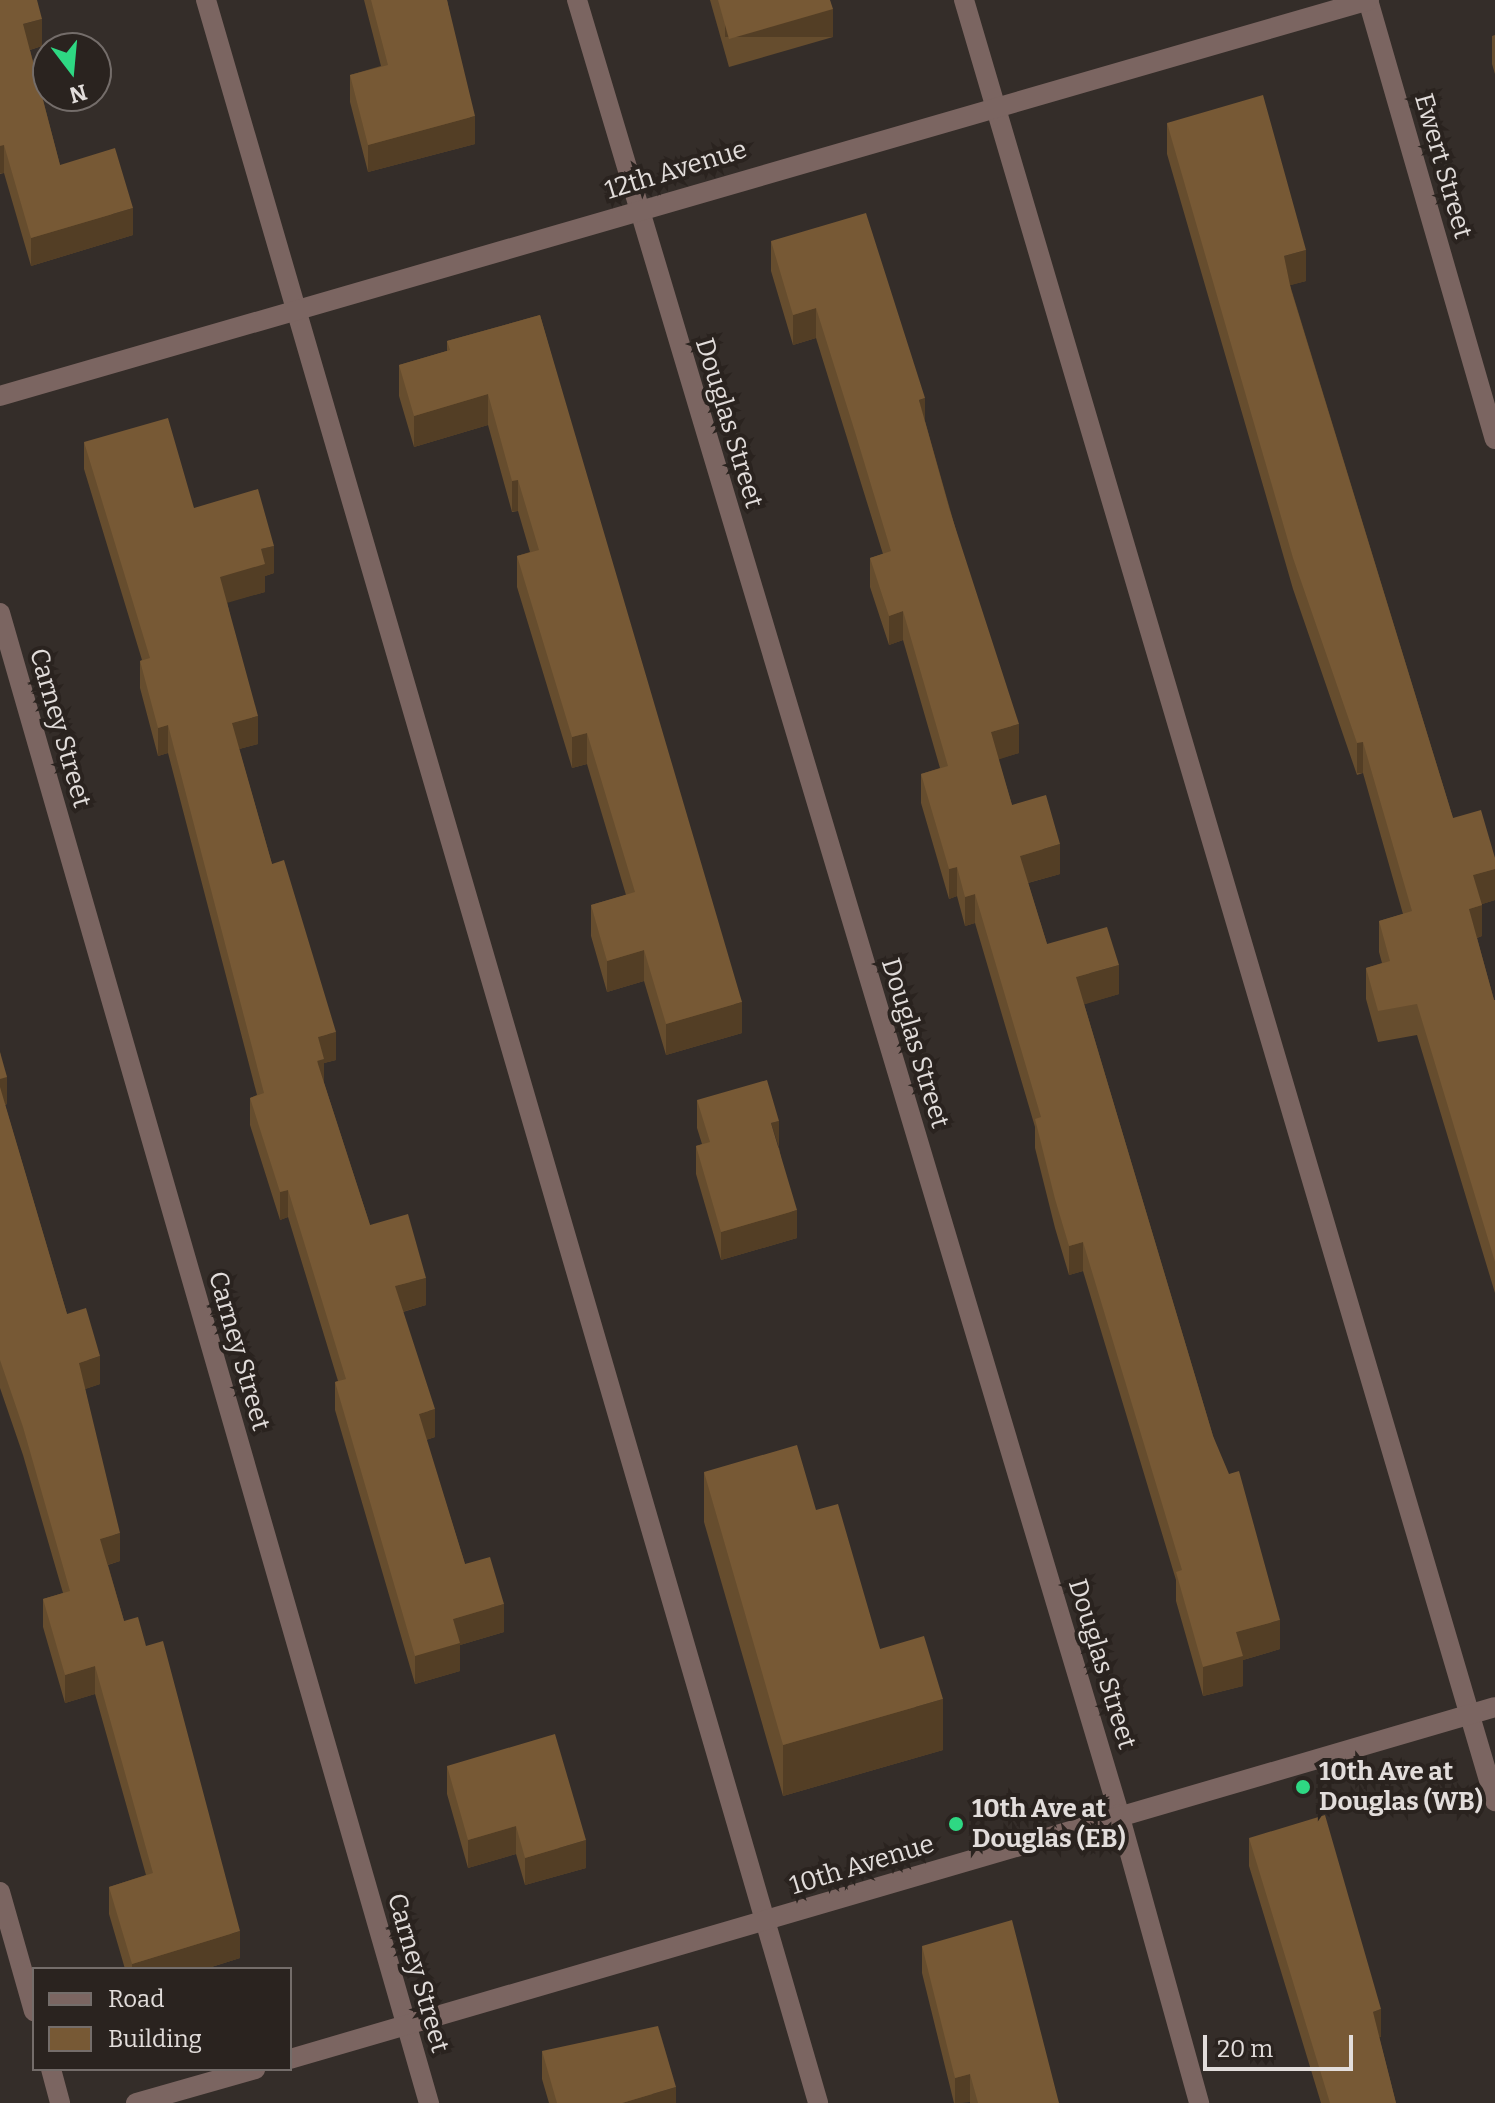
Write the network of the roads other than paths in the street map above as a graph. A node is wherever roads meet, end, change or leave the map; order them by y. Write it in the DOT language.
graph roads {
  1 [pos="206,0"];
  2 [pos="577,0"];
  3 [pos="964,0"];
  4 [pos="1368,0"];
  5 [pos="994,103"];
  6 [pos="638,209"];
  7 [pos="297,312"];
  8 [pos="0,396"];
  9 [pos="1495,439"];
  10 [pos="0,613"];
  11 [pos="1495,1707"];
  12 [pos="1470,1714"];
  13 [pos="1495,1801"];
  14 [pos="1119,1814"];
  15 [pos="0,1892"];
  16 [pos="765,1921"];
  17 [pos="32,2004"];
  18 [pos="406,2025"];
  19 [pos="292,2058"];
  20 [pos="52,2071"];
  21 [pos="248,2071"];
  22 [pos="60,2103"];
  23 [pos="136,2103"];
  24 [pos="429,2103"];
  25 [pos="818,2103"];
  26 [pos="1199,2103"];
  1 -- 7 [label="street"];
  2 -- 6 [label="street, Douglas Street"];
  3 -- 5 [label="street"];
  4 -- 5 [label="street, 12th Avenue"];
  4 -- 9 [label="street, Ewert Street"];
  5 -- 6 [label="street, 12th Avenue"];
  5 -- 12 [label="street"];
  6 -- 7 [label="street, 12th Avenue"];
  6 -- 14 [label="street, Douglas Street"];
  7 -- 8 [label="street, 12th Avenue"];
  7 -- 16 [label="street"];
  10 -- 18 [label="street, Carney Street"];
  11 -- 12 [label="street, 10th Avenue"];
  12 -- 13 [label="street"];
  12 -- 14 [label="street, 10th Avenue"];
  14 -- 16 [label="street, 10th Avenue"];
  14 -- 26 [label="street, Douglas Street"];
  15 -- 17 [label="street"];
  16 -- 18 [label="street, 10th Avenue"];
  16 -- 25 [label="street"];
  18 -- 19 [label="street, 10th Avenue"];
  18 -- 24 [label="street, Carney Street"];
  20 -- 22 [label="street"];
  21 -- 23 [label="street"];
}
